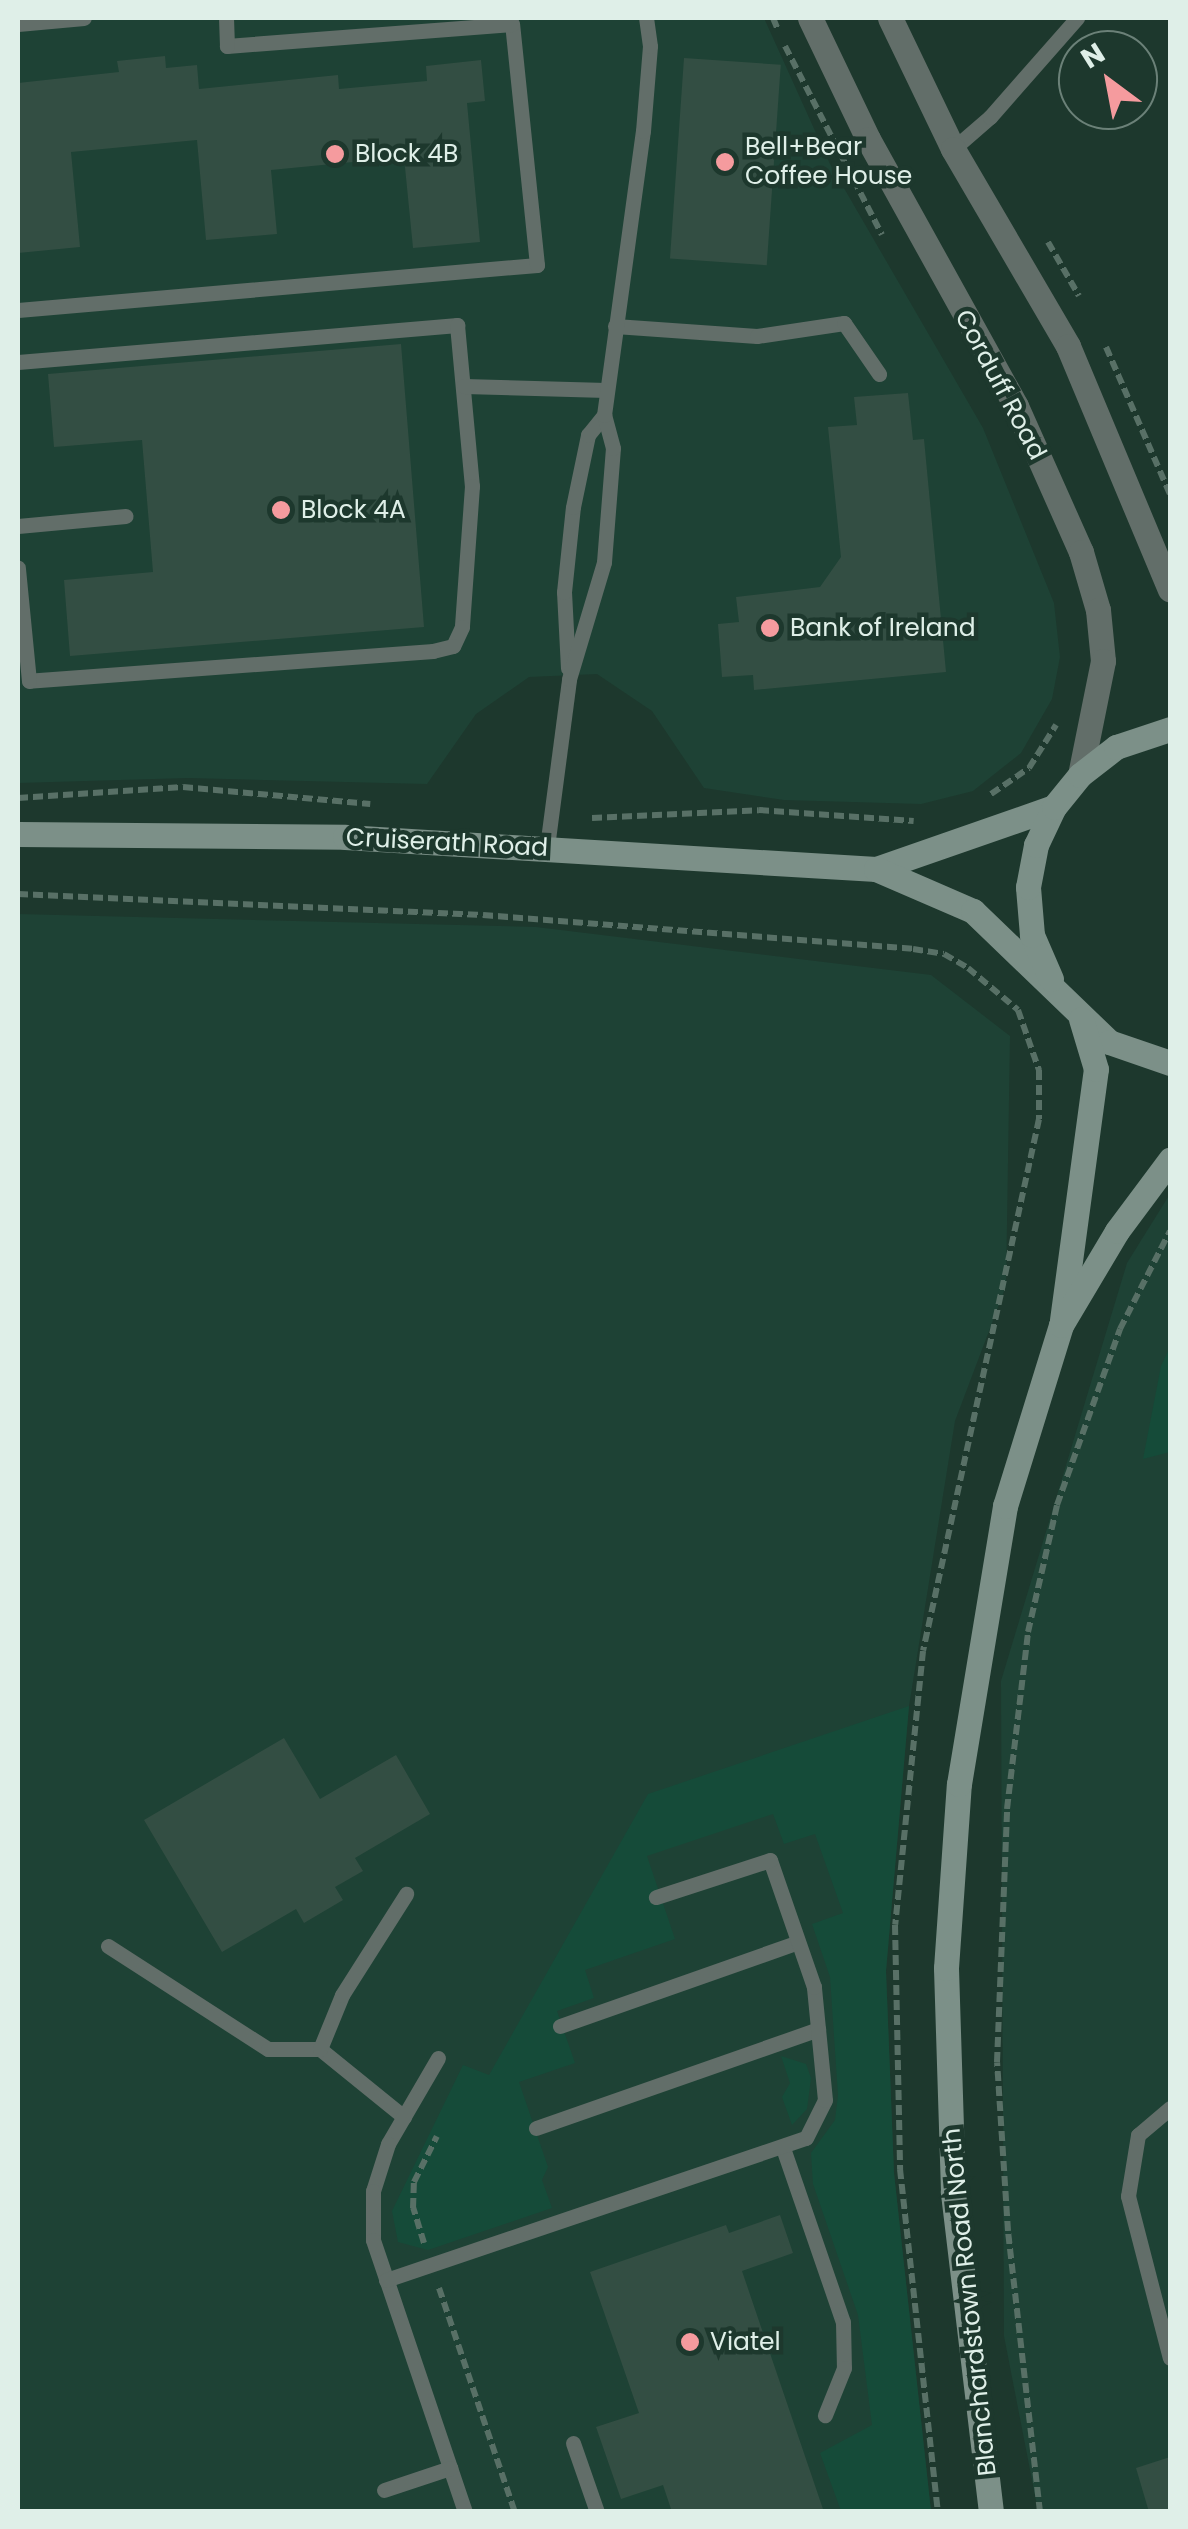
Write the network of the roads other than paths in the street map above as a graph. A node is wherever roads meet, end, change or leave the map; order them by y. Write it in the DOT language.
graph roads {
  1 [pos="84,18"];
  2 [pos="226,18"];
  3 [pos="646,18"];
  4 [pos="810,18"];
  5 [pos="890,18"];
  6 [pos="1077,18"];
  7 [pos="18,24"];
  8 [pos="953,149"];
  9 [pos="18,310"];
  10 [pos="615,326"];
  11 [pos="18,362"];
  12 [pos="878,374"];
  13 [pos="464,386"];
  14 [pos="606,390"];
  15 [pos="604,415"];
  16 [pos="126,516"];
  17 [pos="18,526"];
  18 [pos="18,568"];
  19 [pos="1170,590"];
  20 [pos="569,678"];
  21 [pos="1170,729"];
  22 [pos="1080,774"];
  23 [pos="1054,807"];
  24 [pos="18,834"];
  25 [pos="547,847"];
  26 [pos="876,869"];
  27 [pos="1054,988"];
  28 [pos="1081,1020"];
  29 [pos="1170,1063"];
  30 [pos="1170,1160"];
  31 [pos="1062,1325"];
  32 [pos="406,1894"];
  33 [pos="656,1897"];
  34 [pos="798,1942"];
  35 [pos="108,1946"];
  36 [pos="560,2026"];
  37 [pos="818,2029"];
  38 [pos="320,2049"];
  39 [pos="438,2058"];
  40 [pos="1170,2108"];
  41 [pos="404,2117"];
  42 [pos="536,2128"];
  43 [pos="783,2148"];
  44 [pos="386,2280"];
  45 [pos="1170,2358"];
  46 [pos="825,2415"];
  47 [pos="573,2442"];
  48 [pos="450,2468"];
  49 [pos="384,2490"];
  50 [pos="465,2512"];
  51 [pos="598,2512"];
  52 [pos="992,2512"];
  1 -- 7 [label="lane"];
  2 -- 9 [label="lane"];
  3 -- 10 [label="lane"];
  4 -- 22 [label="street, Corduff Road"];
  5 -- 8 [label="street"];
  6 -- 8 [label="lane"];
  8 -- 19 [label="street"];
  10 -- 12 [label="lane"];
  10 -- 14 [label="lane"];
  11 -- 13 [label="lane"];
  13 -- 14 [label="lane"];
  13 -- 18 [label="lane"];
  14 -- 15 [label="lane"];
  15 -- 20 [label="lane"];
  15 -- 20 [label="lane"];
  16 -- 17 [label="lane"];
  20 -- 25 [label="lane"];
  21 -- 22 [label="main road"];
  22 -- 23 [label="main road"];
  23 -- 26 [label="main road, Cruiserath Road"];
  23 -- 27 [label="main road"];
  24 -- 25 [label="main road, Cruiserath Road"];
  25 -- 26 [label="main road, Cruiserath Road"];
  26 -- 27 [label="main road, Cruiserath Road"];
  27 -- 28 [label="main road"];
  28 -- 29 [label="main road"];
  28 -- 31 [label="main road, Blanchardstown Road North"];
  30 -- 31 [label="main road, Blanchardstown Road North"];
  31 -- 52 [label="main road, Blanchardstown Road North"];
  32 -- 38 [label="lane"];
  33 -- 34 [label="lane"];
  34 -- 36 [label="lane"];
  34 -- 37 [label="lane"];
  35 -- 38 [label="lane"];
  37 -- 42 [label="lane"];
  37 -- 43 [label="lane"];
  38 -- 41 [label="lane"];
  39 -- 41 [label="lane"];
  40 -- 45 [label="lane"];
  41 -- 44 [label="lane"];
  43 -- 44 [label="lane"];
  43 -- 46 [label="lane"];
  44 -- 48 [label="lane"];
  47 -- 51 [label="lane"];
  48 -- 49 [label="lane"];
  48 -- 50 [label="lane"];
}
